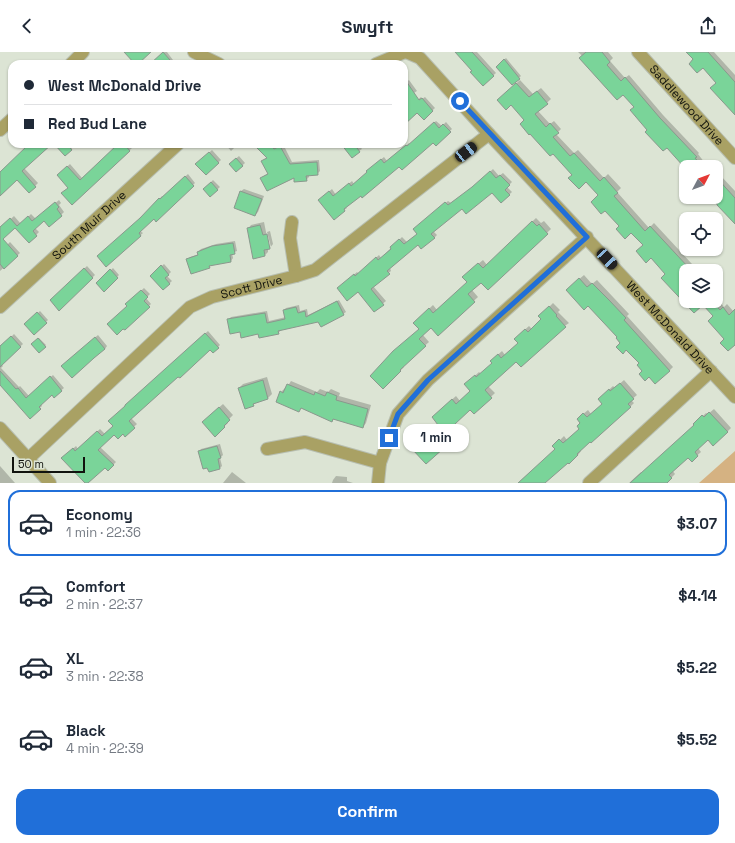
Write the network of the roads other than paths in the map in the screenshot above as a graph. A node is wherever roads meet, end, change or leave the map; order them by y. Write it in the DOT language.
graph roads {
  1 [pos="83,52"];
  2 [pos="194,52"];
  3 [pos="406,52"];
  4 [pos="638,52"];
  5 [pos="75,60"];
  6 [pos="211,60"];
  7 [pos="386,60"];
  8 [pos="8,123"];
  9 [pos="0,130"];
  10 [pos="489,134"];
  11 [pos="174,148"];
  12 [pos="735,158"];
  13 [pos="292,222"];
  14 [pos="587,237"];
  15 [pos="296,276"];
  16 [pos="0,307"];
  17 [pos="711,371"];
  18 [pos="735,397"];
  19 [pos="0,428"];
  20 [pos="267,449"];
  21 [pos="28,459"];
  22 [pos="380,463"];
  23 [pos="50,483"];
  24 [pos="378,483"];
  25 [pos="589,483"];
  1 -- 5 [label="street"];
  2 -- 6 [label="street"];
  3 -- 7 [label="street, West McDonald Drive"];
  3 -- 10 [label="street, West McDonald Drive"];
  4 -- 12 [label="street, Saddlewood Drive"];
  8 -- 9 [label="street"];
  10 -- 14 [label="street, West McDonald Drive"];
  10 -- 15 [label="street, Scott Drive"];
  11 -- 16 [label="street, South Muir Drive"];
  13 -- 15 [label="street"];
  14 -- 17 [label="street, West McDonald Drive"];
  14 -- 22 [label="street"];
  15 -- 21 [label="street, Scott Drive"];
  17 -- 18 [label="street, West McDonald Drive"];
  17 -- 25 [label="street"];
  19 -- 21 [label="street"];
  20 -- 22 [label="street"];
  21 -- 23 [label="street"];
  22 -- 24 [label="street"];
}
